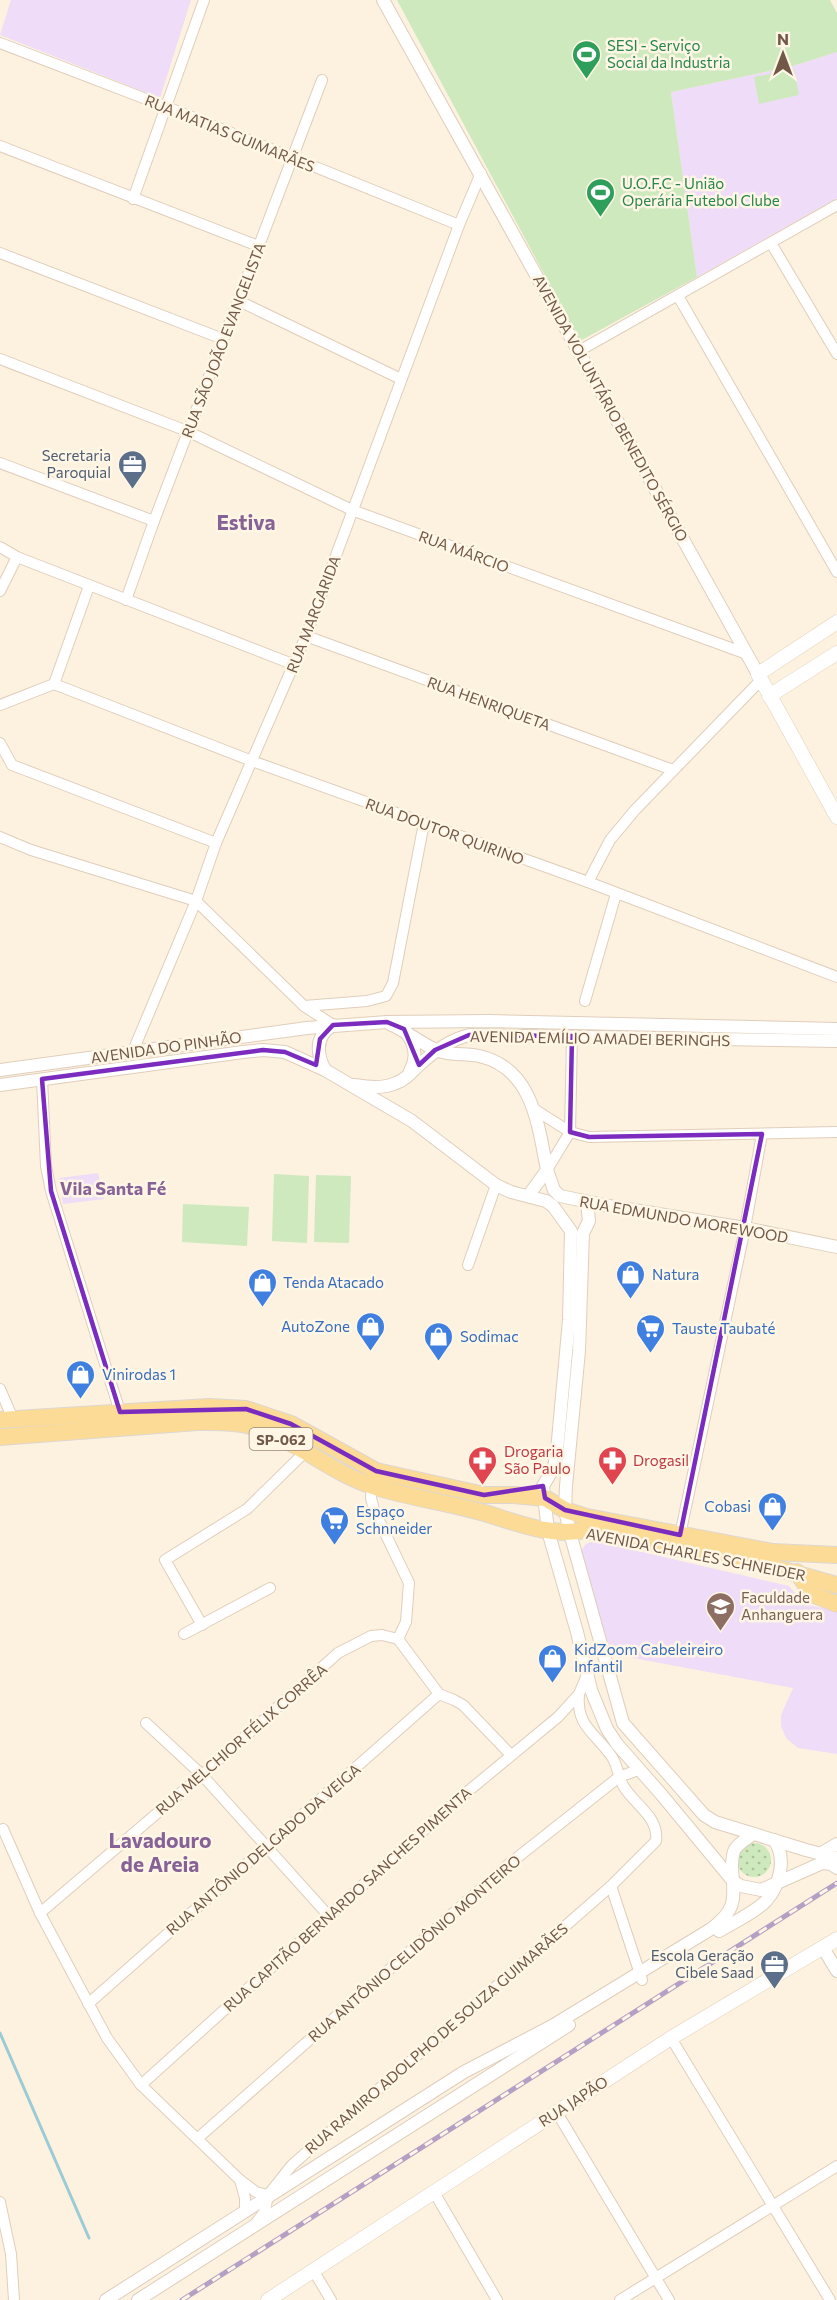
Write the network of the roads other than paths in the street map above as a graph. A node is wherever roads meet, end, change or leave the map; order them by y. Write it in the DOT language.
graph roads {
  1 [pos="204,0"];
  2 [pos="383,0"];
  3 [pos="0,43"];
  4 [pos="322,80"];
  5 [pos="167,107"];
  6 [pos="0,146"];
  7 [pos="293,158"];
  8 [pos="481,173"];
  9 [pos="133,199"];
  10 [pos="837,205"];
  11 [pos="459,225"];
  12 [pos="771,243"];
  13 [pos="258,246"];
  14 [pos="0,253"];
  15 [pos="678,296"];
  16 [pos="238,302"];
  17 [pos="223,339"];
  18 [pos="579,351"];
  19 [pos="837,354"];
  20 [pos="0,359"];
  21 [pos="401,380"];
  22 [pos="188,432"];
  23 [pos="0,463"];
  24 [pos="352,510"];
  25 [pos="154,521"];
  26 [pos="0,547"];
  27 [pos="16,557"];
  28 [pos="837,572"];
  29 [pos="89,586"];
  30 [pos="0,591"];
  31 [pos="126,600"];
  32 [pos="837,622"];
  33 [pos="306,636"];
  34 [pos="837,653"];
  35 [pos="747,654"];
  36 [pos="295,665"];
  37 [pos="759,677"];
  38 [pos="54,684"];
  39 [pos="769,696"];
  40 [pos="0,705"];
  41 [pos="0,743"];
  42 [pos="252,761"];
  43 [pos="673,770"];
  44 [pos="837,818"];
  45 [pos="424,823"];
  46 [pos="0,837"];
  47 [pos="216,843"];
  48 [pos="588,882"];
  49 [pos="616,894"];
  50 [pos="196,901"];
  51 [pos="837,977"];
  52 [pos="585,1001"];
  53 [pos="304,1006"];
  54 [pos="387,1022"];
  55 [pos="333,1025"];
  56 [pos="404,1029"];
  57 [pos="837,1029"];
  58 [pos="572,1036"];
  59 [pos="837,1041"];
  60 [pos="435,1050"];
  61 [pos="133,1051"];
  62 [pos="0,1070"];
  63 [pos="325,1070"];
  64 [pos="406,1077"];
  65 [pos="42,1079"];
  66 [pos="344,1083"];
  67 [pos="0,1084"];
  68 [pos="534,1109"];
  69 [pos="570,1132"];
  70 [pos="837,1132"];
  71 [pos="762,1134"];
  72 [pos="547,1170"];
  73 [pos="496,1185"];
  74 [pos="531,1197"];
  75 [pos="584,1201"];
  76 [pos="745,1228"];
  77 [pos="571,1231"];
  78 [pos="837,1247"];
  79 [pos="468,1265"];
  80 [pos="0,1389"];
  81 [pos="120,1412"];
  82 [pos="7,1420"];
  83 [pos="0,1437"];
  84 [pos="305,1452"];
  85 [pos="372,1486"];
  86 [pos="544,1492"];
  87 [pos="514,1495"];
  88 [pos="565,1510"];
  89 [pos="512,1521"];
  90 [pos="548,1532"];
  91 [pos="570,1533"];
  92 [pos="680,1535"];
  93 [pos="837,1556"];
  94 [pos="797,1572"];
  95 [pos="837,1585"];
  96 [pos="270,1588"];
  97 [pos="837,1604"];
  98 [pos="202,1625"];
  99 [pos="578,1632"];
  100 [pos="184,1634"];
  101 [pos="597,1634"];
  102 [pos="398,1639"];
  103 [pos="608,1674"];
  104 [pos="587,1675"];
  105 [pos="439,1694"];
  106 [pos="579,1694"];
  107 [pos="558,1718"];
  108 [pos="582,1721"];
  109 [pos="146,1723"];
  110 [pos="511,1755"];
  111 [pos="638,1770"];
  112 [pos="202,1775"];
  113 [pos="619,1777"];
  114 [pos="3,1829"];
  115 [pos="753,1834"];
  116 [pos="774,1840"];
  117 [pos="837,1844"];
  118 [pos="266,1846"];
  119 [pos="820,1854"];
  120 [pos="837,1858"];
  121 [pos="837,1868"];
  122 [pos="733,1881"];
  123 [pos="611,1886"];
  124 [pos="775,1886"];
  125 [pos="40,1914"];
  126 [pos="328,1915"];
  127 [pos="837,1931"];
  128 [pos="837,1939"];
  129 [pos="823,1948"];
  130 [pos="787,1968"];
  131 [pos="837,1971"];
  132 [pos="641,1977"];
  133 [pos="88,2004"];
  134 [pos="671,2037"];
  135 [pos="141,2085"];
  136 [pos="556,2111"];
  137 [pos="198,2138"];
  138 [pos="837,2166"];
  139 [pos="240,2180"];
  140 [pos="434,2192"];
  141 [pos="268,2195"];
  142 [pos="0,2202"];
  143 [pos="774,2206"];
  144 [pos="245,2210"];
  145 [pos="256,2223"];
  146 [pos="313,2270"];
  147 [pos="655,2278"];
  148 [pos="14,2300"];
  149 [pos="106,2300"];
  150 [pos="138,2300"];
  151 [pos="268,2300"];
  152 [pos="331,2300"];
  153 [pos="497,2300"];
  154 [pos="620,2300"];
  155 [pos="669,2300"];
  156 [pos="830,2300"];
  1 -- 5 [label="street"];
  2 -- 8 [label="street, AVENIDA VOLUNTÁRIO BENEDITO SÉRGIO"];
  3 -- 5 [label="street, RUA MATIAS GUIMARÃES"];
  4 -- 7 [label="street, RUA SÃO JOÃO EVANGELISTA"];
  5 -- 7 [label="street, RUA MATIAS GUIMARÃES"];
  5 -- 9 [label="street"];
  6 -- 9 [label="street"];
  7 -- 11 [label="street, RUA MATIAS GUIMARÃES"];
  7 -- 13 [label="street, RUA SÃO JOÃO EVANGELISTA"];
  8 -- 11 [label="street, RUA MARGARIDA"];
  8 -- 18 [label="street, AVENIDA VOLUNTÁRIO BENEDITO SÉRGIO"];
  9 -- 13 [label="street"];
  10 -- 12 [label="street"];
  11 -- 21 [label="street, RUA MARGARIDA"];
  12 -- 15 [label="street"];
  12 -- 19 [label="street"];
  13 -- 16 [label="street, RUA SÃO JOÃO EVANGELISTA"];
  14 -- 17 [label="street"];
  15 -- 18 [label="street"];
  15 -- 28 [label="street"];
  16 -- 17 [label="street, RUA SÃO JOÃO EVANGELISTA"];
  16 -- 21 [label="street"];
  17 -- 22 [label="street, RUA SÃO JOÃO EVANGELISTA"];
  18 -- 35 [label="street, AVENIDA VOLUNTÁRIO BENEDITO SÉRGIO"];
  20 -- 22 [label="street, RUA MÁRCIO"];
  21 -- 24 [label="street, RUA MARGARIDA"];
  22 -- 24 [label="street, RUA MÁRCIO"];
  22 -- 25 [label="street, RUA SÃO JOÃO EVANGELISTA"];
  23 -- 25 [label="street"];
  24 -- 33 [label="street, RUA MARGARIDA"];
  24 -- 35 [label="street, RUA MÁRCIO"];
  25 -- 31 [label="street, RUA SÃO JOÃO EVANGELISTA"];
  26 -- 27 [label="street"];
  27 -- 29 [label="street"];
  27 -- 30 [label="street"];
  29 -- 31 [label="street"];
  29 -- 38 [label="street"];
  31 -- 36 [label="street"];
  32 -- 37 [label="main road"];
  33 -- 36 [label="street, RUA MARGARIDA"];
  33 -- 43 [label="street, RUA HENRIQUETA"];
  34 -- 39 [label="main road"];
  35 -- 37 [label="street, AVENIDA VOLUNTÁRIO BENEDITO SÉRGIO"];
  36 -- 42 [label="street, RUA MARGARIDA"];
  37 -- 39 [label="main road, AVENIDA VOLUNTÁRIO BENEDITO SÉRGIO"];
  37 -- 43 [label="street"];
  38 -- 40 [label="street"];
  38 -- 42 [label="street, RUA DOUTOR QUIRINO"];
  39 -- 44 [label="main road, AVENIDA VOLUNTÁRIO BENEDITO SÉRGIO"];
  41 -- 47 [label="street"];
  42 -- 45 [label="street, RUA DOUTOR QUIRINO"];
  42 -- 47 [label="street, RUA MARGARIDA"];
  43 -- 48 [label="street"];
  45 -- 48 [label="street, RUA DOUTOR QUIRINO"];
  45 -- 53 [label="street"];
  46 -- 50 [label="street"];
  47 -- 50 [label="street, RUA MARGARIDA"];
  48 -- 49 [label="street, RUA DOUTOR QUIRINO"];
  49 -- 51 [label="street, RUA DOUTOR QUIRINO"];
  49 -- 52 [label="street"];
  50 -- 53 [label="street"];
  50 -- 61 [label="street, RUA MARGARIDA"];
  53 -- 55 [label="street"];
  54 -- 55 [label="street"];
  54 -- 56 [label="street"];
  54 -- 57 [label="street"];
  55 -- 61 [label="street, AVENIDA DO PINHÃO"];
  55 -- 63 [label="street"];
  56 -- 60 [label="street"];
  56 -- 64 [label="street"];
  58 -- 59 [label="street, AVENIDA EMÍLIO AMADEI BERINGHS"];
  58 -- 60 [label="street, AVENIDA EMÍLIO AMADEI BERINGHS"];
  58 -- 69 [label="street"];
  60 -- 64 [label="street, AVENIDA EMÍLIO AMADEI BERINGHS"];
  60 -- 68 [label="street"];
  61 -- 62 [label="street, AVENIDA DO PINHÃO"];
  63 -- 65 [label="street"];
  63 -- 66 [label="street"];
  64 -- 66 [label="street, AVENIDA EMÍLIO AMADEI BERINGHS"];
  65 -- 67 [label="street"];
  65 -- 81 [label="street"];
  66 -- 73 [label="street"];
  68 -- 69 [label="street"];
  68 -- 72 [label="street"];
  69 -- 71 [label="street"];
  69 -- 72 [label="street"];
  70 -- 71 [label="street"];
  71 -- 76 [label="street"];
  72 -- 74 [label="street"];
  72 -- 75 [label="street, RUA EDMUNDO MOREWOOD"];
  73 -- 74 [label="street"];
  73 -- 79 [label="street"];
  74 -- 77 [label="street"];
  75 -- 76 [label="street, RUA EDMUNDO MOREWOOD"];
  75 -- 77 [label="street"];
  75 -- 88 [label="street"];
  76 -- 78 [label="street, RUA EDMUNDO MOREWOOD"];
  76 -- 92 [label="street"];
  77 -- 86 [label="street"];
  80 -- 82 [label="street"];
  81 -- 82 [label="main road, AVENIDA CHARLES SCHNEIDER / SP-062"];
  81 -- 87 [label="main road, AVENIDA CHARLES SCHNEIDER / SP-062"];
  83 -- 84 [label="main road, AVENIDA CHARLES SCHNEIDER / SP-062"];
  84 -- 85 [label="main road, AVENIDA CHARLES SCHNEIDER / SP-062"];
  84 -- 98 [label="street"];
  85 -- 89 [label="main road, AVENIDA CHARLES SCHNEIDER / SP-062"];
  85 -- 102 [label="street"];
  86 -- 87 [label="main road, AVENIDA CHARLES SCHNEIDER / SP-062"];
  86 -- 88 [label="main road, AVENIDA CHARLES SCHNEIDER / SP-062"];
  86 -- 90 [label="street"];
  87 -- 89 [label="main road"];
  88 -- 91 [label="street"];
  88 -- 92 [label="main road, AVENIDA CHARLES SCHNEIDER / SP-062"];
  89 -- 90 [label="main road, AVENIDA CHARLES SCHNEIDER / SP-062"];
  90 -- 91 [label="main road, AVENIDA CHARLES SCHNEIDER / SP-062"];
  90 -- 99 [label="street"];
  91 -- 94 [label="main road, AVENIDA CHARLES SCHNEIDER / SP-062"];
  91 -- 101 [label="street"];
  92 -- 93 [label="main road, AVENIDA CHARLES SCHNEIDER / SP-062"];
  94 -- 95 [label="main road, AVENIDA CHARLES SCHNEIDER / SP-062"];
  94 -- 97 [label="main road"];
  96 -- 98 [label="street"];
  98 -- 100 [label="street"];
  99 -- 101 [label="street"];
  99 -- 104 [label="street"];
  101 -- 103 [label="street"];
  102 -- 105 [label="street"];
  102 -- 112 [label="street, RUA MELCHIOR FÉLIX CORRÊA"];
  103 -- 104 [label="street"];
  103 -- 115 [label="street"];
  104 -- 106 [label="street, RUA CAPITÃO BERNARDO SANCHES PIMENTA"];
  104 -- 111 [label="street"];
  105 -- 110 [label="street"];
  105 -- 118 [label="street, RUA ANTÔNIO DELGADO DA VEIGA"];
  106 -- 107 [label="street, RUA CAPITÃO BERNARDO SANCHES PIMENTA"];
  106 -- 108 [label="street"];
  107 -- 108 [label="street"];
  107 -- 110 [label="street, RUA CAPITÃO BERNARDO SANCHES PIMENTA"];
  108 -- 113 [label="street, RUA RAMIRO ADOLPHO DE SOUZA GUIMARÃES"];
  109 -- 112 [label="street"];
  110 -- 126 [label="street, RUA CAPITÃO BERNARDO SANCHES PIMENTA"];
  111 -- 113 [label="street, RUA ANTÔNIO CELIDÔNIO MONTEIRO"];
  111 -- 122 [label="street"];
  112 -- 118 [label="street"];
  112 -- 125 [label="street, RUA MELCHIOR FÉLIX CORRÊA"];
  113 -- 123 [label="street, RUA RAMIRO ADOLPHO DE SOUZA GUIMARÃES"];
  113 -- 137 [label="street, RUA ANTÔNIO CELIDÔNIO MONTEIRO"];
  114 -- 125 [label="street"];
  115 -- 116 [label="street"];
  115 -- 122 [label="street"];
  116 -- 119 [label="street"];
  116 -- 124 [label="street"];
  117 -- 119 [label="street"];
  118 -- 126 [label="street"];
  118 -- 133 [label="street, RUA ANTÔNIO DELGADO DA VEIGA"];
  119 -- 120 [label="street"];
  121 -- 124 [label="street"];
  122 -- 124 [label="street"];
  122 -- 132 [label="street"];
  123 -- 132 [label="street"];
  123 -- 141 [label="street, RUA RAMIRO ADOLPHO DE SOUZA GUIMARÃES"];
  124 -- 132 [label="street"];
  125 -- 133 [label="street"];
  126 -- 135 [label="street, RUA CAPITÃO BERNARDO SANCHES PIMENTA"];
  127 -- 130 [label="street"];
  128 -- 129 [label="main road, RUA JAPÃO"];
  129 -- 130 [label="main road, RUA JAPÃO"];
  129 -- 131 [label="street"];
  130 -- 134 [label="main road, RUA JAPÃO"];
  132 -- 141 [label="street"];
  132 -- 145 [label="street"];
  133 -- 135 [label="street"];
  134 -- 136 [label="main road, RUA JAPÃO"];
  134 -- 143 [label="street"];
  135 -- 137 [label="street"];
  136 -- 140 [label="main road, RUA JAPÃO"];
  136 -- 147 [label="street"];
  137 -- 139 [label="street"];
  138 -- 143 [label="street"];
  139 -- 141 [label="street"];
  139 -- 144 [label="street"];
  140 -- 146 [label="main road, RUA JAPÃO"];
  140 -- 153 [label="street"];
  141 -- 144 [label="street"];
  141 -- 145 [label="street, RUA RAMIRO ADOLPHO DE SOUZA GUIMARÃES"];
  142 -- 148 [label="street"];
  143 -- 147 [label="street"];
  143 -- 156 [label="street"];
  144 -- 149 [label="street"];
  145 -- 150 [label="street"];
  146 -- 151 [label="main road, RUA JAPÃO"];
  146 -- 152 [label="street"];
  147 -- 154 [label="street"];
  147 -- 155 [label="street"];
}
